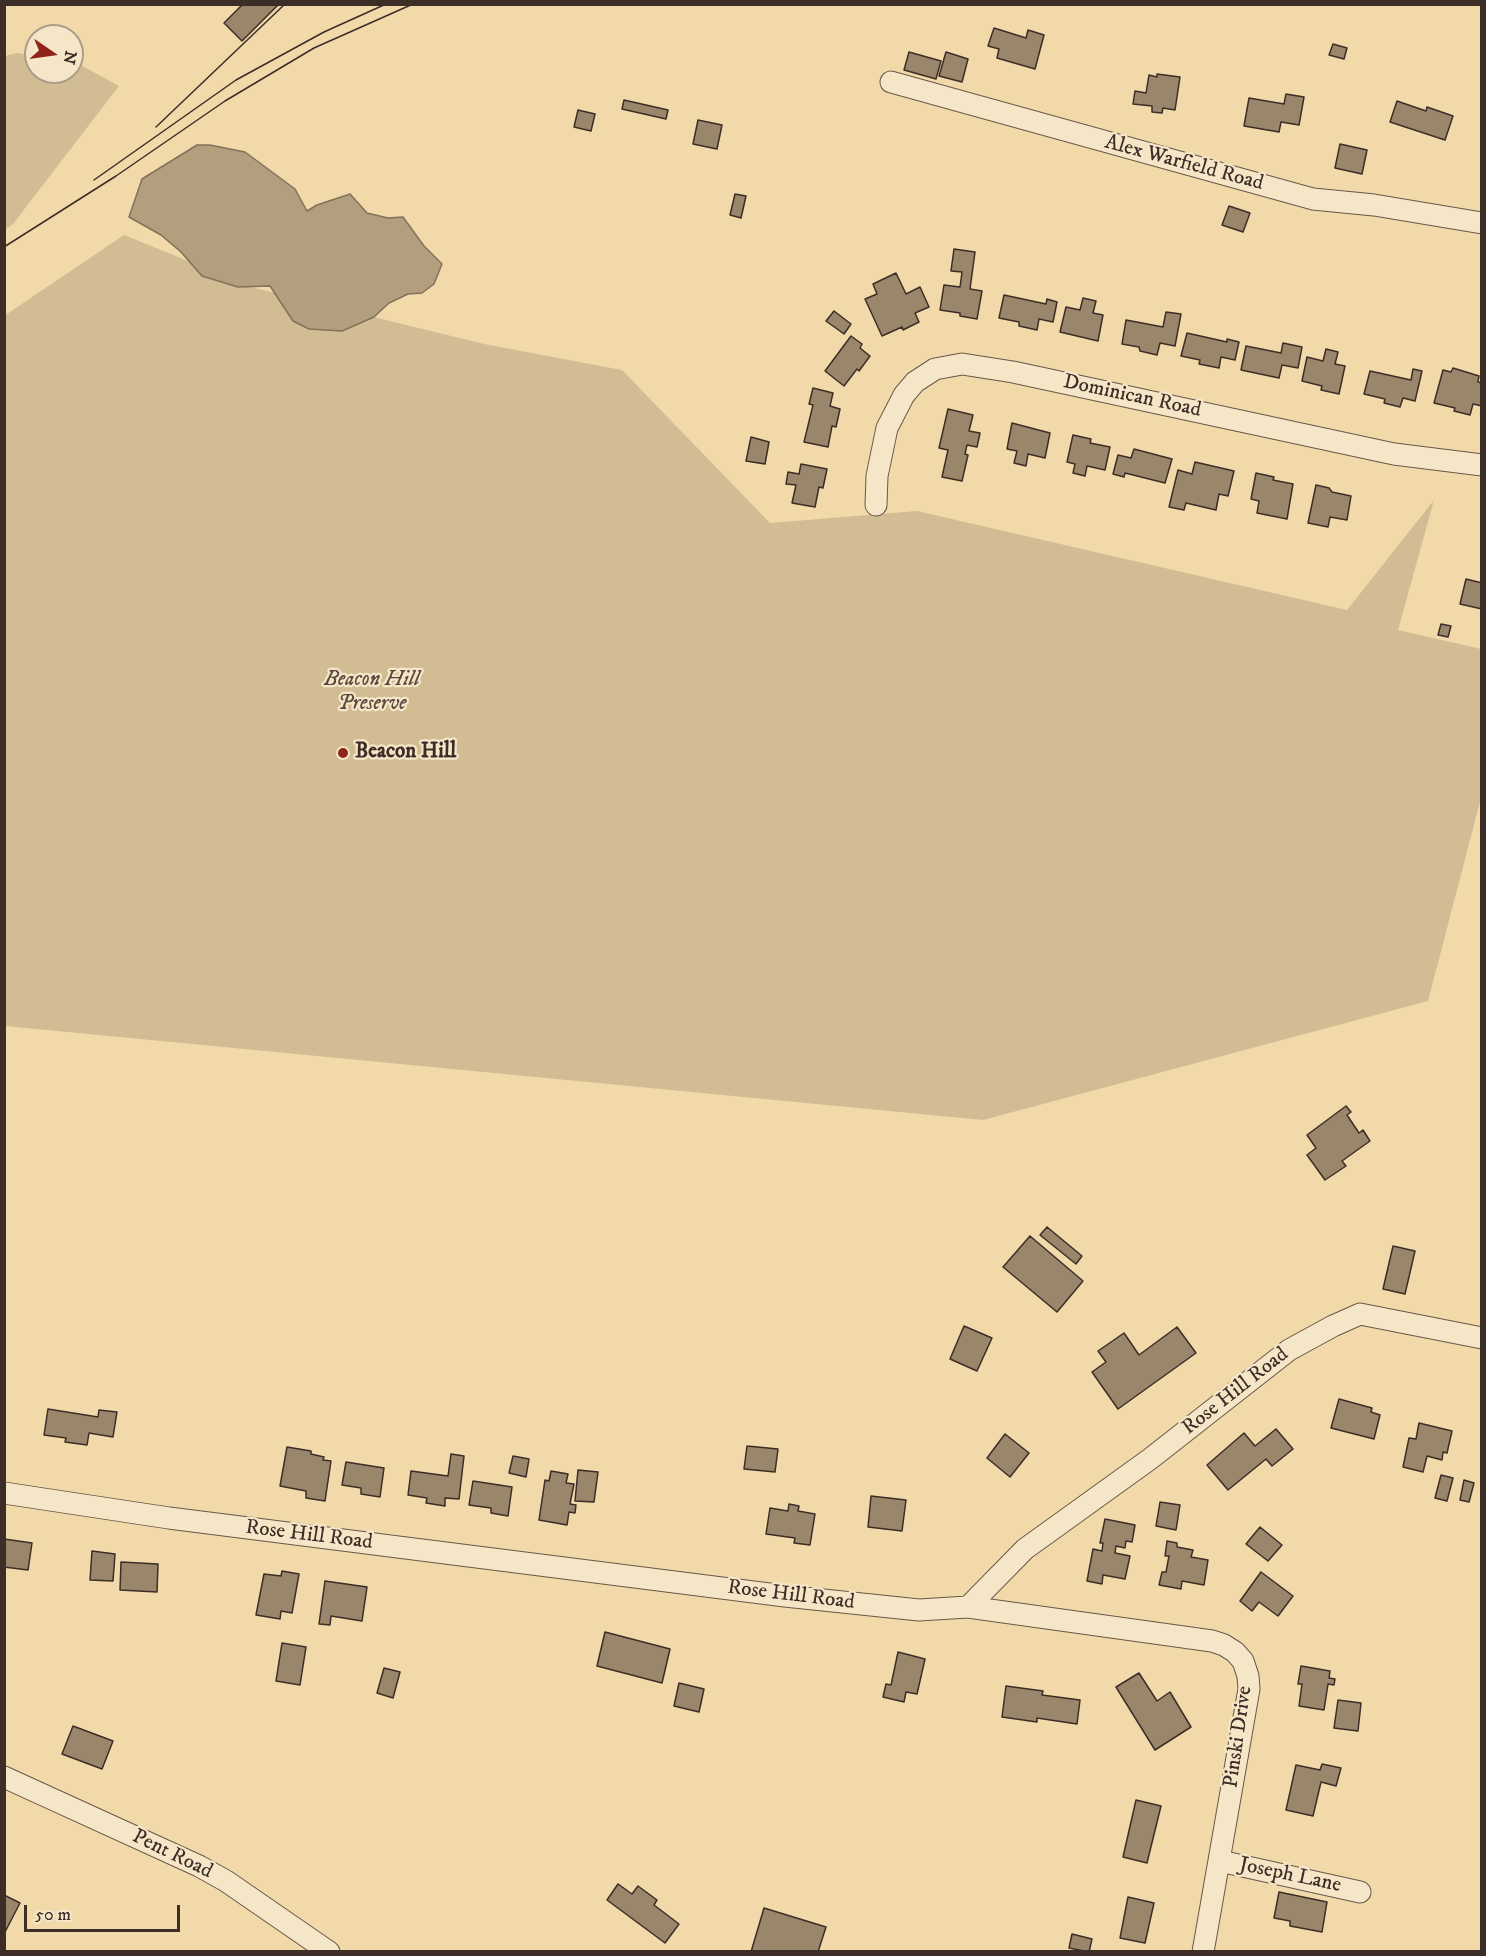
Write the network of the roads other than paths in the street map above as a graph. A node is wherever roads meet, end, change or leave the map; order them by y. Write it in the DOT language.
graph roads {
  1 [pos="891,82"];
  2 [pos="1482,223"];
  3 [pos="1482,465"];
  4 [pos="876,505"];
  5 [pos="1482,1338"];
  6 [pos="4,1493"];
  7 [pos="968,1607"];
  8 [pos="4,1777"];
  9 [pos="1220,1861"];
  10 [pos="1360,1892"];
  11 [pos="329,1952"];
  12 [pos="1203,1952"];
  1 -- 2 [label="street, Alex Warfield Road"];
  3 -- 4 [label="street, Dominican Road"];
  5 -- 7 [label="street, Rose Hill Road"];
  6 -- 7 [label="street, Rose Hill Road"];
  7 -- 9 [label="street, Pinski Drive"];
  8 -- 11 [label="street, Pent Road"];
  9 -- 10 [label="street, Joseph Lane"];
  9 -- 12 [label="street, Pinski Drive"];
}
